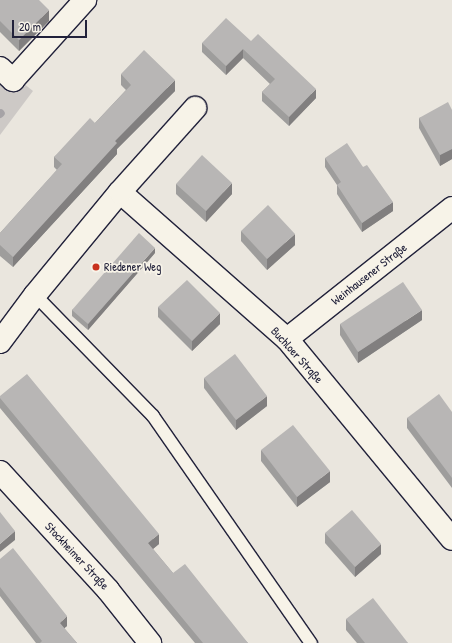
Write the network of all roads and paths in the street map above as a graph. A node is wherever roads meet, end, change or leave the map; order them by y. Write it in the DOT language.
graph roads {
  1 [pos="85,0"];
  2 [pos="0,68"];
  3 [pos="195,108"];
  4 [pos="120,192"];
  5 [pos="452,208"];
  6 [pos="35,295"];
  7 [pos="287,339"];
  8 [pos="0,342"];
  9 [pos="0,472"];
  10 [pos="452,539"];
  11 [pos="150,643"];
  12 [pos="312,643"];
  1 -- 2 [label="street"];
  3 -- 4 [label="street"];
  4 -- 6 [label="street"];
  4 -- 7 [label="street, Buchloer Straße"];
  5 -- 7 [label="street, Weinhausener Straße"];
  6 -- 8 [label="street"];
  6 -- 12 [label="lane"];
  7 -- 10 [label="street, Buchloer Straße"];
  9 -- 11 [label="street, Stockheimer Straße"];
}
